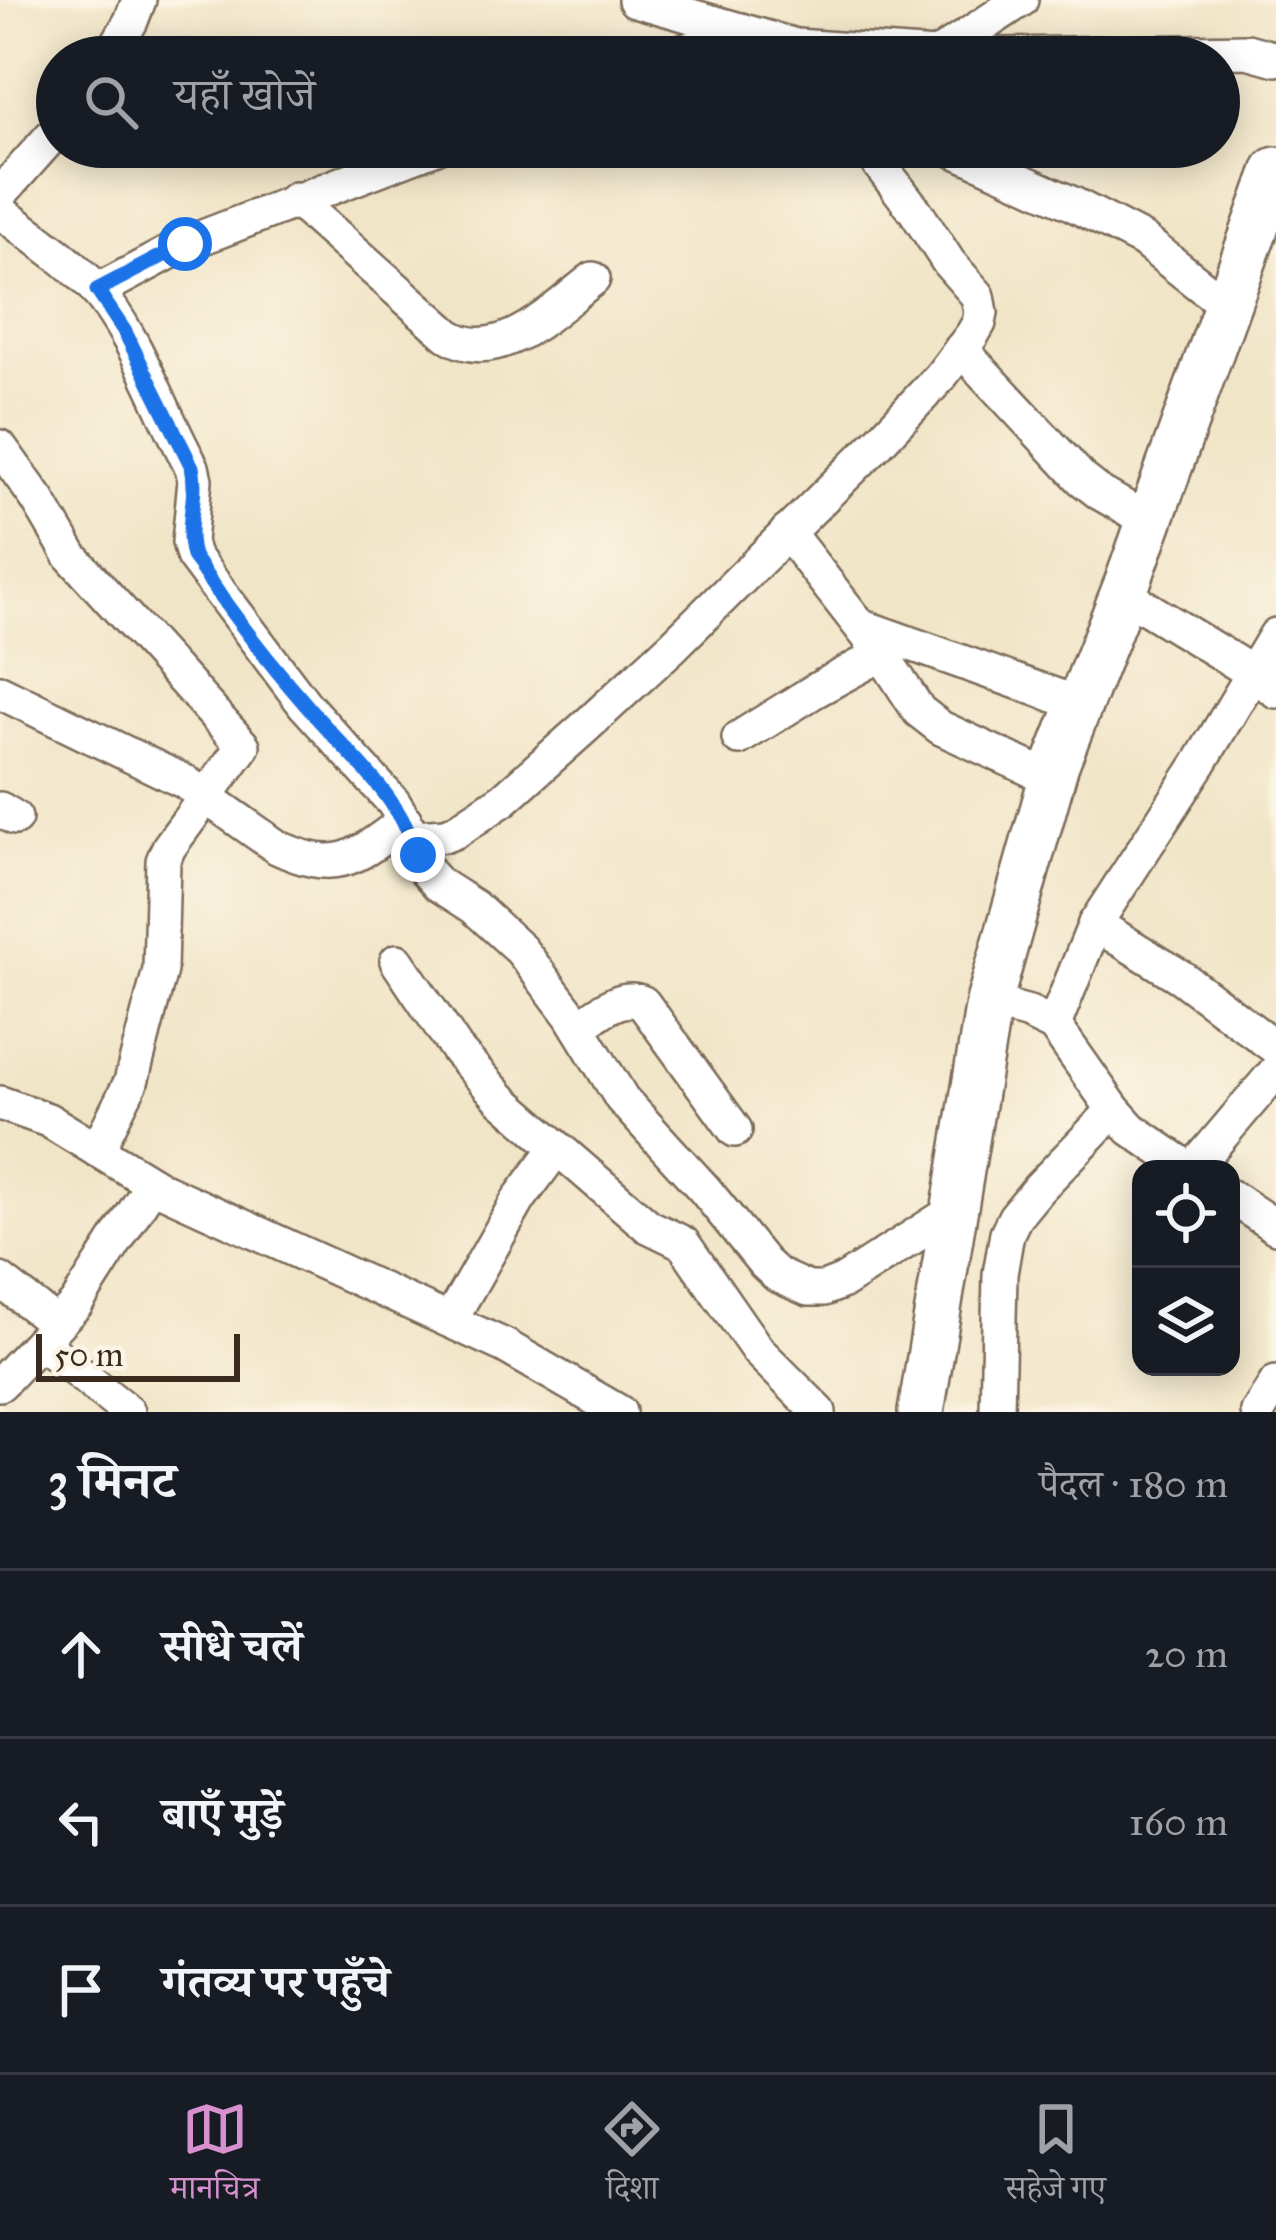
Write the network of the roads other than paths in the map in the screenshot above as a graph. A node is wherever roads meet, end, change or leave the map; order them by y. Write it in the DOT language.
graph roads {
  1 [pos="139,0"];
  2 [pos="635,0"];
  3 [pos="1002,5"];
  4 [pos="741,31"];
  5 [pos="122,36"];
  6 [pos="727,36"];
  7 [pos="755,36"];
  8 [pos="961,36"];
  9 [pos="1240,51"];
  10 [pos="1276,59"];
  11 [pos="36,154"];
  12 [pos="379,168"];
  13 [pos="882,168"];
  14 [pos="994,168"];
  15 [pos="1276,170"];
  16 [pos="0,194"];
  17 [pos="295,199"];
  18 [pos="0,211"];
  19 [pos="593,279"];
  20 [pos="97,290"];
  21 [pos="1227,306"];
  22 [pos="961,349"];
  23 [pos="0,447"];
  24 [pos="1149,521"];
  25 [pos="787,532"];
  26 [pos="1123,593"];
  27 [pos="861,626"];
  28 [pos="1276,635"];
  29 [pos="882,654"];
  30 [pos="1264,682"];
  31 [pos="0,692"];
  32 [pos="1079,704"];
  33 [pos="739,738"];
  34 [pos="1052,778"];
  35 [pos="207,796"];
  36 [pos="409,829"];
  37 [pos="1095,923"];
  38 [pos="397,962"];
  39 [pos="989,1002"];
  40 [pos="1276,1004"];
  41 [pos="1054,1025"];
  42 [pos="578,1028"];
  43 [pos="1264,1039"];
  44 [pos="1276,1071"];
  45 [pos="0,1102"];
  46 [pos="1114,1110"];
  47 [pos="735,1130"];
  48 [pos="556,1149"];
  49 [pos="97,1150"];
  50 [pos="1177,1160"];
  51 [pos="1199,1160"];
  52 [pos="152,1184"];
  53 [pos="1240,1203"];
  54 [pos="955,1210"];
  55 [pos="1276,1227"];
  56 [pos="0,1280"];
  57 [pos="450,1319"];
  58 [pos="49,1333"];
  59 [pos="1276,1383"];
  60 [pos="0,1384"];
  61 [pos="128,1412"];
  62 [pos="619,1412"];
  63 [pos="818,1412"];
  64 [pos="921,1412"];
  65 [pos="997,1412"];
  66 [pos="1258,1412"];
  1 -- 5 [label="street"];
  2 -- 4 [label="street"];
  3 -- 8 [label="street"];
  4 -- 6 [label="street"];
  4 -- 7 [label="street"];
  9 -- 10 [label="street"];
  11 -- 16 [label="street"];
  12 -- 17 [label="street"];
  13 -- 22 [label="street"];
  14 -- 21 [label="street"];
  15 -- 21 [label="street"];
  17 -- 19 [label="street"];
  17 -- 20 [label="street"];
  18 -- 20 [label="street"];
  20 -- 36 [label="street"];
  21 -- 24 [label="street"];
  22 -- 24 [label="street"];
  22 -- 25 [label="street"];
  23 -- 35 [label="street"];
  24 -- 26 [label="street"];
  25 -- 27 [label="street"];
  25 -- 36 [label="street"];
  26 -- 30 [label="street"];
  26 -- 32 [label="street"];
  27 -- 29 [label="street"];
  27 -- 32 [label="street"];
  28 -- 30 [label="street"];
  29 -- 33 [label="street"];
  29 -- 34 [label="street"];
  30 -- 37 [label="street"];
  31 -- 35 [label="street"];
  32 -- 34 [label="street"];
  34 -- 39 [label="street"];
  35 -- 36 [label="street"];
  35 -- 49 [label="street"];
  36 -- 42 [label="street"];
  37 -- 41 [label="street"];
  37 -- 43 [label="street"];
  38 -- 48 [label="street"];
  39 -- 41 [label="street"];
  39 -- 54 [label="street"];
  40 -- 43 [label="street"];
  41 -- 46 [label="street"];
  42 -- 47 [label="street"];
  42 -- 54 [label="street"];
  44 -- 51 [label="street"];
  45 -- 49 [label="street"];
  46 -- 50 [label="street"];
  46 -- 65 [label="street"];
  48 -- 57 [label="street"];
  48 -- 63 [label="street"];
  49 -- 52 [label="street"];
  52 -- 57 [label="street"];
  52 -- 58 [label="street"];
  53 -- 55 [label="street"];
  54 -- 64 [label="street"];
  56 -- 58 [label="street"];
  57 -- 62 [label="street"];
  58 -- 60 [label="street"];
  58 -- 61 [label="street"];
  59 -- 66 [label="street"];
}
